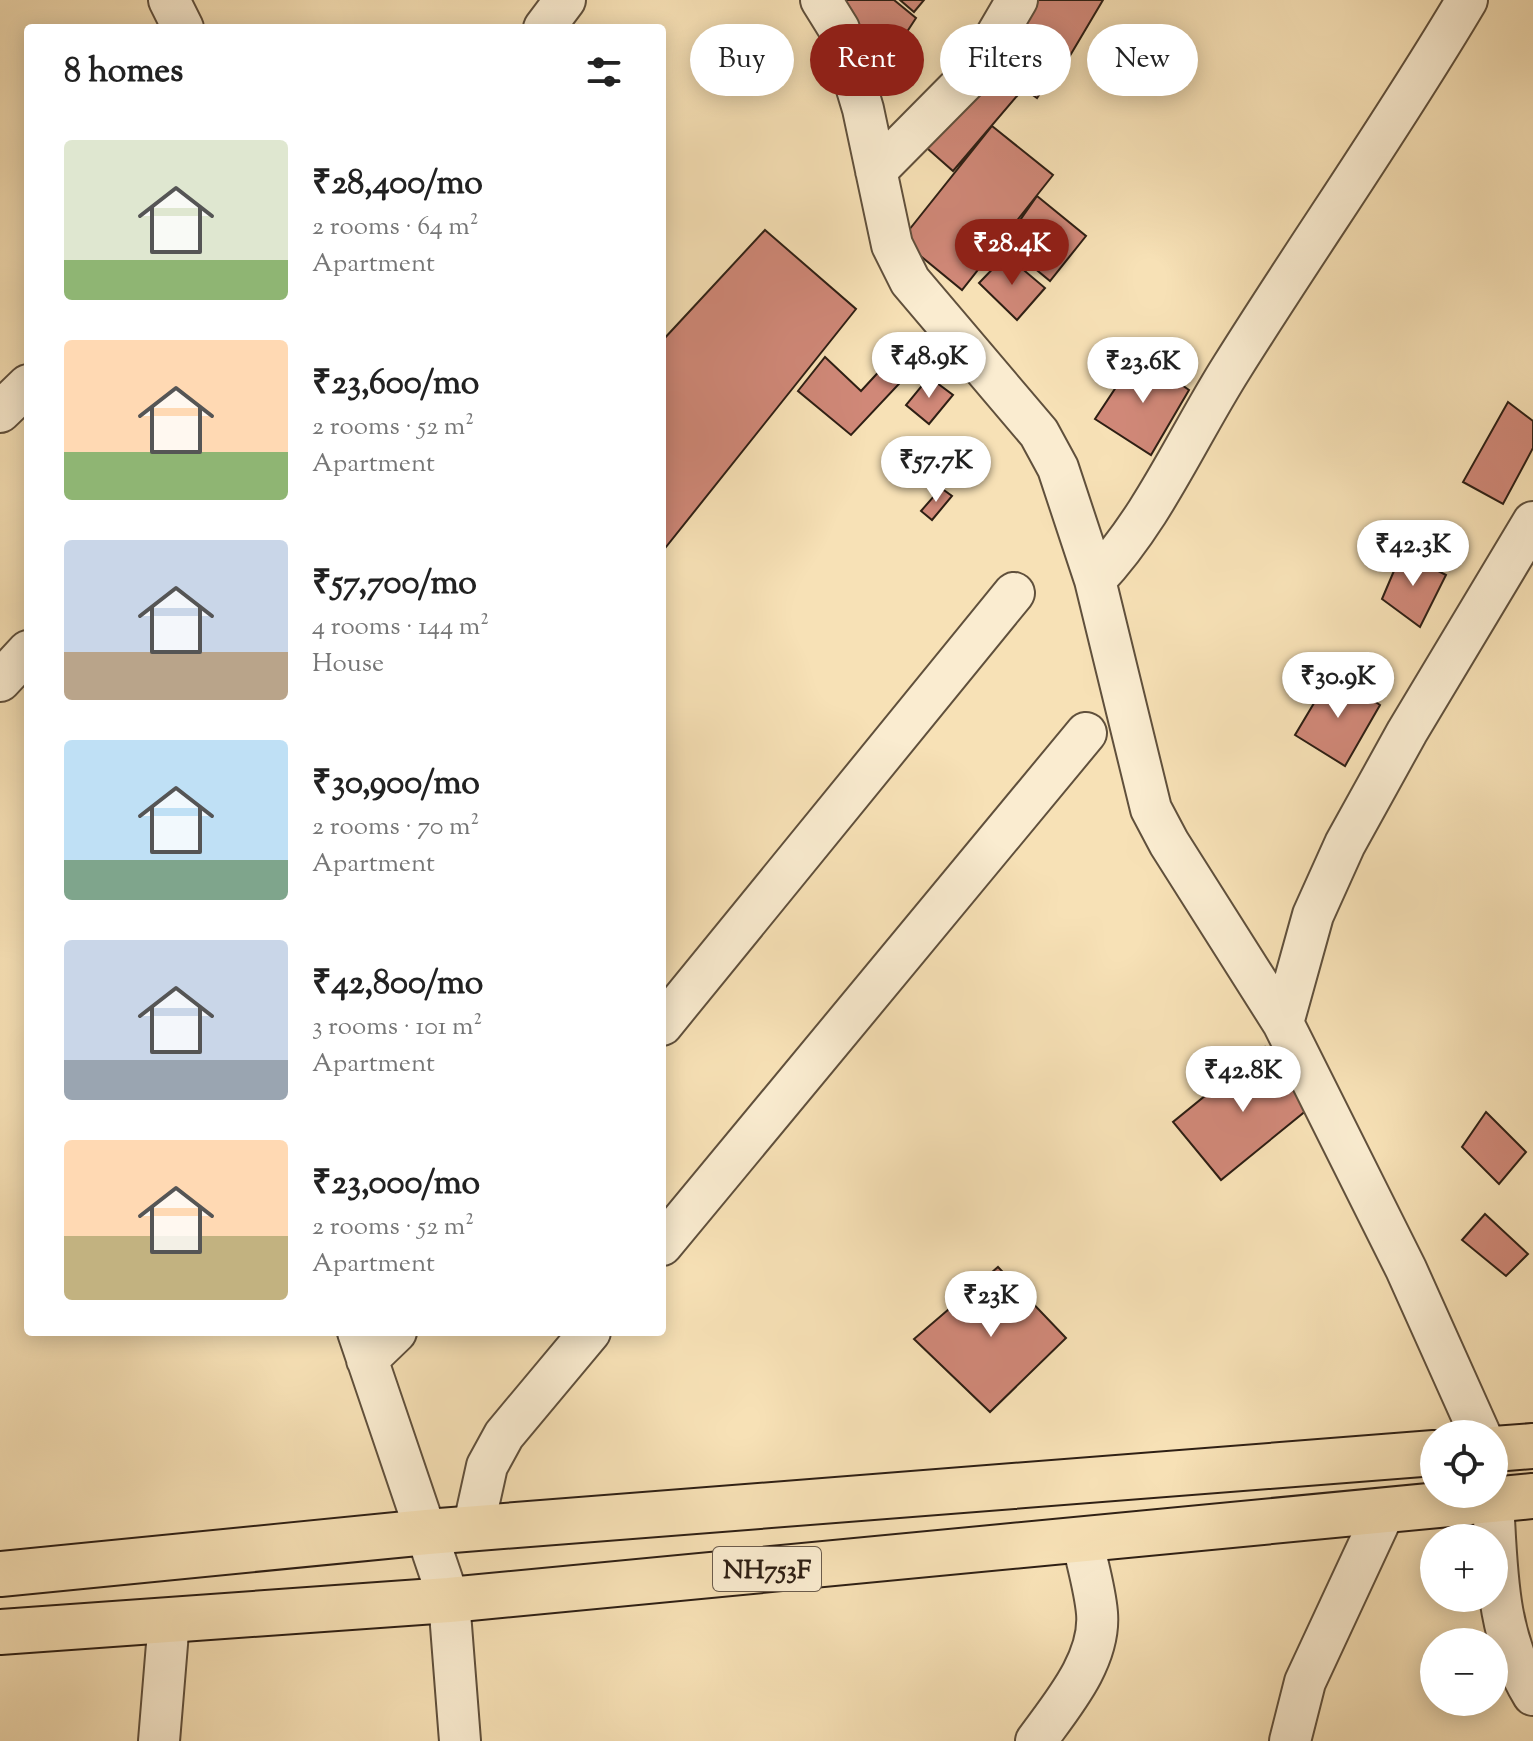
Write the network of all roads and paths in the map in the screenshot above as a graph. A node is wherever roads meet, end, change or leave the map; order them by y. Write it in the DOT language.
graph roads {
  1 [pos="169,0"];
  2 [pos="565,0"];
  3 [pos="821,0"];
  4 [pos="1017,0"];
  5 [pos="1467,0"];
  6 [pos="181,24"];
  7 [pos="547,24"];
  8 [pos="876,171"];
  9 [pos="24,389"];
  10 [pos="0,412"];
  11 [pos="1533,522"];
  12 [pos="1095,580"];
  13 [pos="1014,593"];
  14 [pos="24,655"];
  15 [pos="0,681"];
  16 [pos="1086,733"];
  17 [pos="666,1020"];
  18 [pos="1283,1023"];
  19 [pos="666,1240"];
  20 [pos="387,1336"];
  21 [pos="587,1336"];
  22 [pos="363,1346"];
  23 [pos="1474,1420"];
  24 [pos="1533,1446"];
  25 [pos="1508,1448"];
  26 [pos="1420,1454"];
  27 [pos="1513,1498"];
  28 [pos="1385,1510"];
  29 [pos="473,1529"];
  30 [pos="427,1532"];
  31 [pos="1082,1539"];
  32 [pos="0,1574"];
  33 [pos="449,1600"];
  34 [pos="169,1620"];
  35 [pos="0,1632"];
  36 [pos="1533,1695"];
  37 [pos="159,1741"];
  38 [pos="460,1741"];
  39 [pos="1036,1741"];
  40 [pos="1290,1741"];
  1 -- 6 [label="street"];
  2 -- 7 [label="street"];
  3 -- 8 [label="street"];
  4 -- 8 [label="street"];
  5 -- 12 [label="street"];
  8 -- 12 [label="street"];
  9 -- 10 [label="street"];
  11 -- 18 [label="street"];
  12 -- 18 [label="street"];
  13 -- 17 [label="street"];
  14 -- 15 [label="street"];
  16 -- 19 [label="street"];
  18 -- 23 [label="street"];
  20 -- 22 [label="street"];
  21 -- 29 [label="street"];
  22 -- 30 [label="street"];
  24 -- 25 [label="highway"];
  26 -- 29 [label="highway, NH753F"];
  27 -- 28 [label="highway, NH753F"];
  27 -- 36 [label="street"];
  28 -- 31 [label="highway, NH753F"];
  28 -- 40 [label="street"];
  29 -- 30 [label="highway, NH753F"];
  30 -- 32 [label="highway, NH753F"];
  30 -- 33 [label="street"];
  31 -- 33 [label="highway, NH753F"];
  31 -- 39 [label="street"];
  33 -- 34 [label="highway, NH753F"];
  33 -- 38 [label="street"];
  34 -- 35 [label="highway, NH753F"];
  34 -- 37 [label="street"];
}
